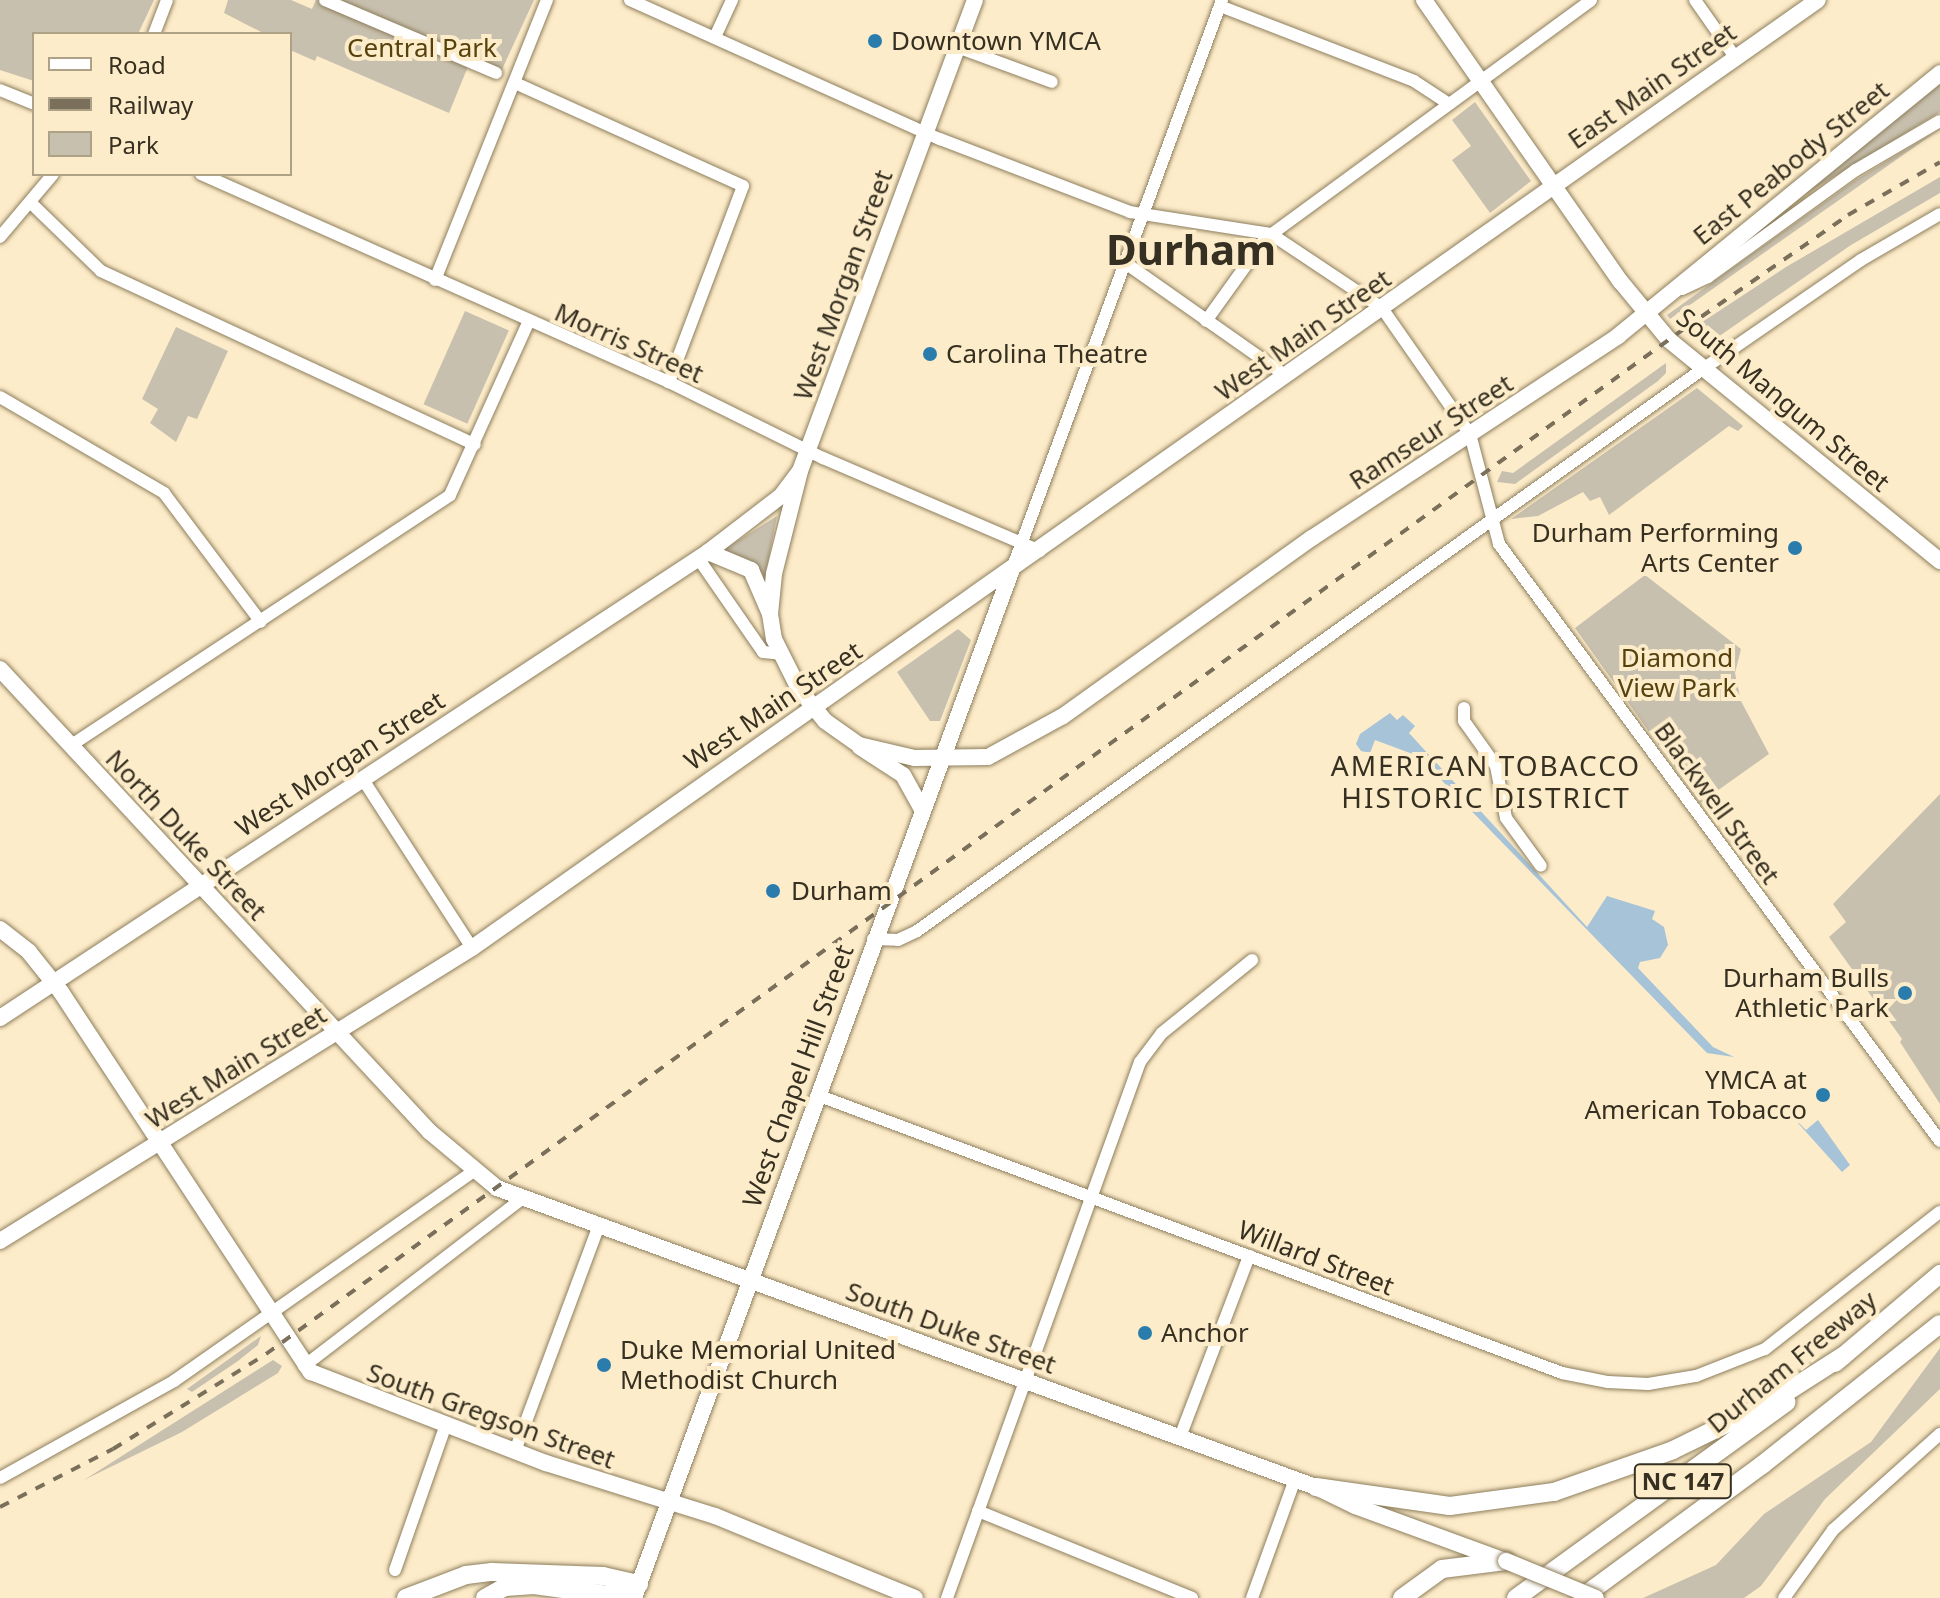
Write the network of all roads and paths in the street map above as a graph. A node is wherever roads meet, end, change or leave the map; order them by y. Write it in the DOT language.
graph roads {
  1 [pos="167,0"];
  2 [pos="325,0"];
  3 [pos="547,0"];
  4 [pos="630,0"];
  5 [pos="732,0"];
  6 [pos="975,0"];
  7 [pos="1424,0"];
  8 [pos="1591,0"];
  9 [pos="1695,0"];
  10 [pos="1818,0"];
  11 [pos="1221,3"];
  12 [pos="155,32"];
  13 [pos="715,37"];
  14 [pos="957,47"];
  15 [pos="1735,57"];
  16 [pos="496,73"];
  17 [pos="1940,73"];
  18 [pos="1482,80"];
  19 [pos="1052,82"];
  20 [pos="515,83"];
  21 [pos="0,90"];
  22 [pos="32,103"];
  23 [pos="1449,104"];
  24 [pos="1940,121"];
  25 [pos="925,132"];
  26 [pos="51,176"];
  27 [pos="205,176"];
  28 [pos="1554,184"];
  29 [pos="30,202"];
  30 [pos="1143,214"];
  31 [pos="1940,214"];
  32 [pos="1271,234"];
  33 [pos="0,237"];
  34 [pos="1124,262"];
  35 [pos="435,280"];
  36 [pos="1676,292"];
  37 [pos="1382,308"];
  38 [pos="1646,314"];
  39 [pos="529,321"];
  40 [pos="1206,321"];
  41 [pos="1703,369"];
  42 [pos="1286,376"];
  43 [pos="669,382"];
  44 [pos="0,397"];
  45 [pos="1470,434"];
  46 [pos="475,445"];
  47 [pos="807,450"];
  48 [pos="800,471"];
  49 [pos="1491,521"];
  50 [pos="1020,543"];
  51 [pos="1040,551"];
  52 [pos="703,555"];
  53 [pos="1940,561"];
  54 [pos="1011,572"];
  55 [pos="770,614"];
  56 [pos="261,622"];
  57 [pos="781,654"];
  58 [pos="0,669"];
  59 [pos="813,708"];
  60 [pos="1464,708"];
  61 [pos="859,745"];
  62 [pos="70,746"];
  63 [pos="940,760"];
  64 [pos="362,778"];
  65 [pos="921,807"];
  66 [pos="1541,866"];
  67 [pos="200,885"];
  68 [pos="0,929"];
  69 [pos="873,939"];
  70 [pos="472,948"];
  71 [pos="1252,960"];
  72 [pos="54,982"];
  73 [pos="0,1018"];
  74 [pos="338,1031"];
  75 [pos="817,1095"];
  76 [pos="1940,1141"];
  77 [pos="159,1143"];
  78 [pos="473,1172"];
  79 [pos="1089,1196"];
  80 [pos="520,1200"];
  81 [pos="1940,1212"];
  82 [pos="598,1228"];
  83 [pos="0,1241"];
  84 [pos="1249,1256"];
  85 [pos="1940,1274"];
  86 [pos="747,1281"];
  87 [pos="268,1312"];
  88 [pos="1937,1326"];
  89 [pos="1843,1356"];
  90 [pos="304,1366"];
  91 [pos="1023,1380"];
  92 [pos="445,1427"];
  93 [pos="1940,1434"];
  94 [pos="1180,1437"];
  95 [pos="515,1451"];
  96 [pos="0,1478"];
  97 [pos="1295,1479"];
  98 [pos="1316,1487"];
  99 [pos="668,1502"];
  100 [pos="978,1511"];
  101 [pos="1506,1561"];
  102 [pos="1626,1568"];
  103 [pos="395,1570"];
  104 [pos="634,1593"];
  105 [pos="406,1598"];
  106 [pos="485,1598"];
  107 [pos="915,1598"];
  108 [pos="947,1598"];
  109 [pos="1192,1598"];
  110 [pos="1252,1598"];
  111 [pos="1402,1598"];
  112 [pos="1516,1598"];
  113 [pos="1581,1598"];
  114 [pos="1589,1598"];
  115 [pos="1596,1598"];
  116 [pos="1784,1598"];
  1 -- 12 [label="street"];
  2 -- 16 [label="street"];
  3 -- 20 [label="street"];
  4 -- 13 [label="street"];
  5 -- 13 [label="street"];
  6 -- 14 [label="main road, West Morgan Street"];
  7 -- 18 [label="main road, South Mangum Street"];
  8 -- 18 [label="street"];
  9 -- 15 [label="street"];
  10 -- 15 [label="main road, East Main Street"];
  11 -- 23 [label="street"];
  11 -- 30 [label="street"];
  13 -- 25 [label="street"];
  14 -- 19 [label="street"];
  14 -- 25 [label="main road, West Morgan Street"];
  15 -- 28 [label="main road, East Main Street"];
  17 -- 36 [label="main road, East Peabody Street"];
  18 -- 23 [label="street"];
  18 -- 28 [label="main road, South Mangum Street"];
  20 -- 35 [label="street"];
  20 -- 43 [label="street"];
  21 -- 22 [label="street"];
  23 -- 32 [label="street"];
  24 -- 36 [label="street, Ramseur Street"];
  25 -- 30 [label="street"];
  25 -- 47 [label="main road, West Morgan Street"];
  26 -- 29 [label="street"];
  27 -- 35 [label="street, Morris Street"];
  28 -- 37 [label="main road, West Main Street"];
  28 -- 38 [label="main road, South Mangum Street"];
  29 -- 33 [label="street"];
  29 -- 46 [label="street"];
  30 -- 32 [label="street"];
  30 -- 34 [label="street"];
  31 -- 41 [label="street"];
  32 -- 37 [label="street"];
  32 -- 40 [label="street"];
  34 -- 40 [label="street"];
  34 -- 50 [label="street"];
  35 -- 39 [label="street, Morris Street"];
  36 -- 38 [label="main road, Ramseur Street"];
  37 -- 42 [label="main road, West Main Street"];
  37 -- 45 [label="street"];
  38 -- 41 [label="main road, South Mangum Street"];
  38 -- 45 [label="main road, Ramseur Street"];
  39 -- 43 [label="street, Morris Street"];
  39 -- 46 [label="street"];
  40 -- 42 [label="street"];
  41 -- 49 [label="street"];
  41 -- 53 [label="main road, South Mangum Street"];
  42 -- 51 [label="main road, West Main Street"];
  43 -- 47 [label="street, Morris Street"];
  44 -- 56 [label="street"];
  45 -- 49 [label="street, Blackwell Street"];
  45 -- 63 [label="main road, Ramseur Street"];
  46 -- 56 [label="street"];
  47 -- 48 [label="main road, West Morgan Street"];
  47 -- 50 [label="street, Morris Street"];
  48 -- 52 [label="main road, West Morgan Street"];
  48 -- 55 [label="main road"];
  49 -- 69 [label="street"];
  49 -- 76 [label="street, Blackwell Street"];
  50 -- 51 [label="street, Morris Street"];
  50 -- 54 [label="street"];
  51 -- 54 [label="main road, West Main Street"];
  52 -- 55 [label="main road"];
  52 -- 57 [label="street"];
  52 -- 64 [label="main road, West Morgan Street"];
  54 -- 59 [label="main road, West Main Street"];
  54 -- 63 [label="main road, West Chapel Hill Street"];
  55 -- 57 [label="main road"];
  56 -- 62 [label="street"];
  57 -- 59 [label="main road"];
  58 -- 62 [label="main road, North Duke Street"];
  59 -- 61 [label="main road"];
  59 -- 70 [label="main road, West Main Street"];
  60 -- 66 [label="street"];
  61 -- 63 [label="main road, Ramseur Street"];
  61 -- 65 [label="main road"];
  62 -- 67 [label="main road, North Duke Street"];
  63 -- 65 [label="main road, West Chapel Hill Street"];
  64 -- 67 [label="main road, West Morgan Street"];
  64 -- 70 [label="street"];
  65 -- 69 [label="main road, West Chapel Hill Street"];
  67 -- 72 [label="main road, West Morgan Street"];
  67 -- 74 [label="main road, North Duke Street"];
  68 -- 72 [label="main road, South Gregson Street"];
  69 -- 75 [label="main road, West Chapel Hill Street"];
  70 -- 74 [label="main road, West Main Street"];
  71 -- 79 [label="street"];
  72 -- 73 [label="main road, West Morgan Street"];
  72 -- 77 [label="main road, South Gregson Street"];
  74 -- 77 [label="main road, West Main Street"];
  74 -- 78 [label="main road, South Duke Street"];
  75 -- 79 [label="street, Willard Street"];
  75 -- 86 [label="main road, West Chapel Hill Street"];
  77 -- 83 [label="main road, West Main Street"];
  77 -- 87 [label="main road, South Gregson Street"];
  78 -- 80 [label="main road, South Duke Street"];
  78 -- 87 [label="street"];
  79 -- 84 [label="street, Willard Street"];
  79 -- 91 [label="street"];
  80 -- 82 [label="main road, South Duke Street"];
  80 -- 90 [label="street"];
  81 -- 84 [label="street, Willard Street"];
  82 -- 86 [label="main road, South Duke Street"];
  82 -- 95 [label="street"];
  84 -- 94 [label="street"];
  85 -- 89 [label="highway, Durham Freeway / NC 147"];
  86 -- 91 [label="main road, South Duke Street"];
  86 -- 99 [label="main road, West Chapel Hill Street"];
  87 -- 90 [label="main road, South Gregson Street"];
  87 -- 96 [label="street"];
  88 -- 102 [label="highway, NC 147"];
  89 -- 98 [label="highway"];
  89 -- 112 [label="highway, Durham Freeway / NC 147"];
  90 -- 92 [label="main road, South Gregson Street"];
  91 -- 94 [label="main road, South Duke Street"];
  91 -- 100 [label="street"];
  92 -- 95 [label="main road, South Gregson Street"];
  92 -- 103 [label="street"];
  93 -- 116 [label="street"];
  94 -- 97 [label="main road, South Duke Street"];
  95 -- 99 [label="main road, South Gregson Street"];
  97 -- 98 [label="main road, South Duke Street"];
  97 -- 110 [label="street"];
  98 -- 101 [label="main road, South Duke Street"];
  99 -- 104 [label="main road, West Chapel Hill Street"];
  99 -- 107 [label="main road, South Gregson Street"];
  100 -- 108 [label="street"];
  100 -- 109 [label="street"];
  101 -- 111 [label="highway"];
  101 -- 115 [label="main road, South Duke Street, bridge"];
  102 -- 113 [label="highway, NC 147"];
  102 -- 114 [label="highway"];
  104 -- 105 [label="highway"];
  104 -- 106 [label="highway"];
}
